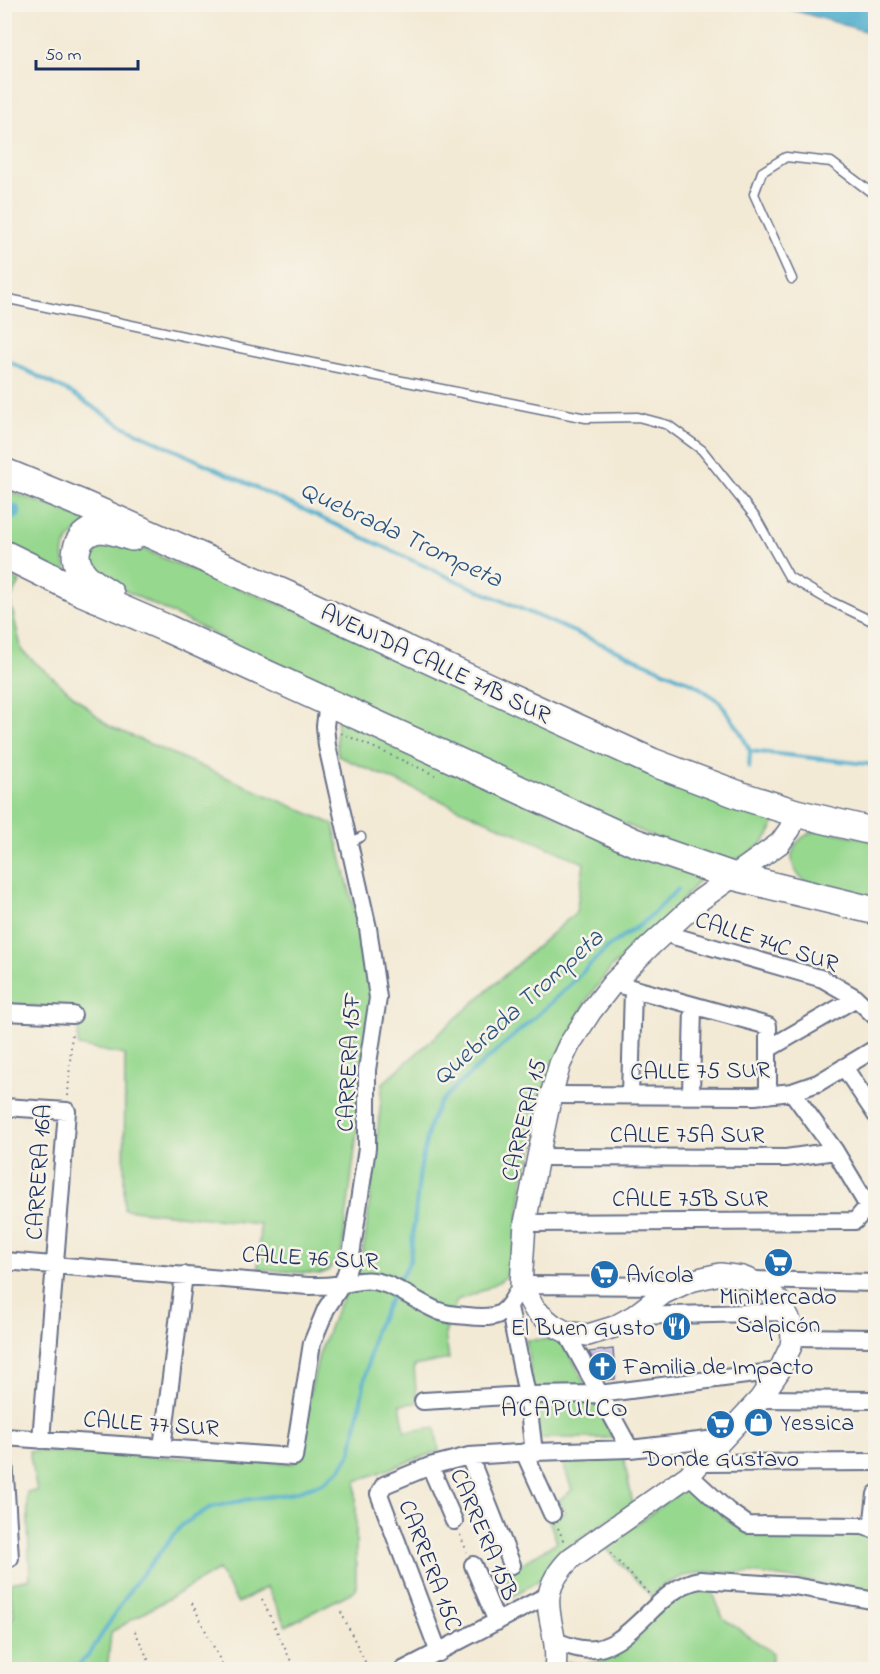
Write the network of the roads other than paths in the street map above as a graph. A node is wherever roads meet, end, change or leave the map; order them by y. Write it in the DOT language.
graph roads {
  1 [pos="876,196"];
  2 [pos="792,279"];
  3 [pos="4,298"];
  4 [pos="4,472"];
  5 [pos="4,554"];
  6 [pos="213,562"];
  7 [pos="876,623"];
  8 [pos="168,629"];
  9 [pos="328,702"];
  10 [pos="796,813"];
  11 [pos="876,832"];
  12 [pos="732,876"];
  13 [pos="876,911"];
  14 [pos="663,933"];
  15 [pos="613,983"];
  16 [pos="633,989"];
  17 [pos="856,998"];
  18 [pos="693,1006"];
  19 [pos="4,1011"];
  20 [pos="73,1015"];
  21 [pos="876,1017"];
  22 [pos="876,1048"];
  23 [pos="768,1049"];
  24 [pos="844,1067"];
  25 [pos="792,1092"];
  26 [pos="551,1095"];
  27 [pos="630,1095"];
  28 [pos="692,1095"];
  29 [pos="768,1095"];
  30 [pos="4,1107"];
  31 [pos="876,1115"];
  32 [pos="835,1151"];
  33 [pos="538,1157"];
  34 [pos="872,1204"];
  35 [pos="525,1223"];
  36 [pos="4,1261"];
  37 [pos="54,1264"];
  38 [pos="184,1275"];
  39 [pos="752,1280"];
  40 [pos="876,1283"];
  41 [pos="342,1284"];
  42 [pos="521,1285"];
  43 [pos="675,1286"];
  44 [pos="509,1307"];
  45 [pos="786,1312"];
  46 [pos="634,1316"];
  47 [pos="566,1332"];
  48 [pos="792,1337"];
  49 [pos="876,1338"];
  50 [pos="778,1371"];
  51 [pos="599,1394"];
  52 [pos="527,1395"];
  53 [pos="760,1399"];
  54 [pos="876,1400"];
  55 [pos="423,1401"];
  56 [pos="4,1437"];
  57 [pos="724,1438"];
  58 [pos="41,1440"];
  59 [pos="162,1448"];
  60 [pos="630,1449"];
  61 [pos="529,1452"];
  62 [pos="468,1456"];
  63 [pos="294,1457"];
  64 [pos="4,1458"];
  65 [pos="876,1462"];
  66 [pos="430,1466"];
  67 [pos="695,1469"];
  68 [pos="875,1494"];
  69 [pos="552,1514"];
  70 [pos="454,1521"];
  71 [pos="874,1529"];
  72 [pos="14,1558"];
  73 [pos="473,1565"];
  74 [pos="512,1565"];
  75 [pos="548,1594"];
  76 [pos="876,1600"];
  77 [pos="497,1622"];
  78 [pos="555,1641"];
  79 [pos="439,1653"];
  80 [pos="403,1670"];
  81 [pos="555,1670"];
  1 -- 2 [label="lane"];
  3 -- 7 [label="lane"];
  4 -- 6 [label="highway, AVENIDA CALLE 71B SUR"];
  5 -- 8 [label="highway"];
  6 -- 8 [label="highway"];
  6 -- 10 [label="highway, AVENIDA CALLE 71B SUR"];
  8 -- 9 [label="highway"];
  9 -- 12 [label="highway"];
  9 -- 41 [label="street, CARRERA 15F"];
  10 -- 11 [label="highway, AVENIDA CALLE 71B SUR"];
  10 -- 12 [label="street, CARRERA 15"];
  12 -- 13 [label="highway"];
  12 -- 14 [label="street, CARRERA 15"];
  14 -- 15 [label="street, CARRERA 15"];
  14 -- 17 [label="street, CALLE 74C SUR"];
  15 -- 16 [label="street"];
  15 -- 26 [label="street, CARRERA 15"];
  16 -- 18 [label="street"];
  16 -- 27 [label="street"];
  17 -- 21 [label="street, CALLE 74C SUR"];
  17 -- 23 [label="street"];
  18 -- 23 [label="street"];
  18 -- 28 [label="street"];
  19 -- 20 [label="street"];
  22 -- 24 [label="street, CALLE 75 SUR"];
  23 -- 29 [label="street"];
  24 -- 25 [label="street, CALLE 75 SUR"];
  24 -- 31 [label="street"];
  25 -- 29 [label="street, CALLE 75 SUR"];
  25 -- 32 [label="street"];
  26 -- 27 [label="street, CALLE 75 SUR"];
  26 -- 33 [label="street, CARRERA 15"];
  27 -- 28 [label="street, CALLE 75 SUR"];
  28 -- 29 [label="street, CALLE 75 SUR"];
  30 -- 37 [label="street, CARRERA 16A"];
  32 -- 33 [label="street, CALLE 75A SUR"];
  32 -- 34 [label="street"];
  33 -- 35 [label="street, CARRERA 15"];
  34 -- 35 [label="street, CALLE 75B SUR"];
  35 -- 42 [label="street, CARRERA 15"];
  36 -- 37 [label="street, CALLE 76 SUR"];
  37 -- 38 [label="street, CALLE 76 SUR"];
  37 -- 58 [label="street, CARRERA 16A"];
  38 -- 41 [label="street, CALLE 76 SUR"];
  38 -- 59 [label="street"];
  39 -- 40 [label="street"];
  39 -- 43 [label="street"];
  39 -- 45 [label="street"];
  41 -- 44 [label="street, CALLE 76 SUR"];
  41 -- 63 [label="street, CARRERA 15F"];
  42 -- 43 [label="street"];
  42 -- 44 [label="street"];
  42 -- 47 [label="street"];
  43 -- 46 [label="street"];
  44 -- 52 [label="street"];
  45 -- 46 [label="street"];
  45 -- 48 [label="street"];
  46 -- 47 [label="street"];
  47 -- 51 [label="street"];
  48 -- 49 [label="street"];
  48 -- 50 [label="street"];
  50 -- 51 [label="street"];
  50 -- 53 [label="street"];
  51 -- 52 [label="street"];
  51 -- 60 [label="street"];
  52 -- 55 [label="street"];
  52 -- 61 [label="street"];
  53 -- 54 [label="street"];
  53 -- 57 [label="street"];
  56 -- 58 [label="street, CALLE 77 SUR"];
  57 -- 60 [label="street"];
  57 -- 67 [label="street"];
  58 -- 59 [label="street, CALLE 77 SUR"];
  59 -- 63 [label="street, CALLE 77 SUR"];
  60 -- 61 [label="street"];
  61 -- 62 [label="street"];
  61 -- 69 [label="street"];
  62 -- 66 [label="street"];
  62 -- 74 [label="street"];
  64 -- 72 [label="street"];
  65 -- 67 [label="street"];
  66 -- 70 [label="street, CARRERA 15B"];
  66 -- 79 [label="street, CARRERA 15C"];
  67 -- 71 [label="street"];
  67 -- 75 [label="street"];
  68 -- 71 [label="street"];
  73 -- 77 [label="street, CARRERA 15B"];
  75 -- 77 [label="street"];
  75 -- 78 [label="street"];
  76 -- 78 [label="street"];
  77 -- 79 [label="street"];
  78 -- 81 [label="street"];
  79 -- 80 [label="street"];
}
